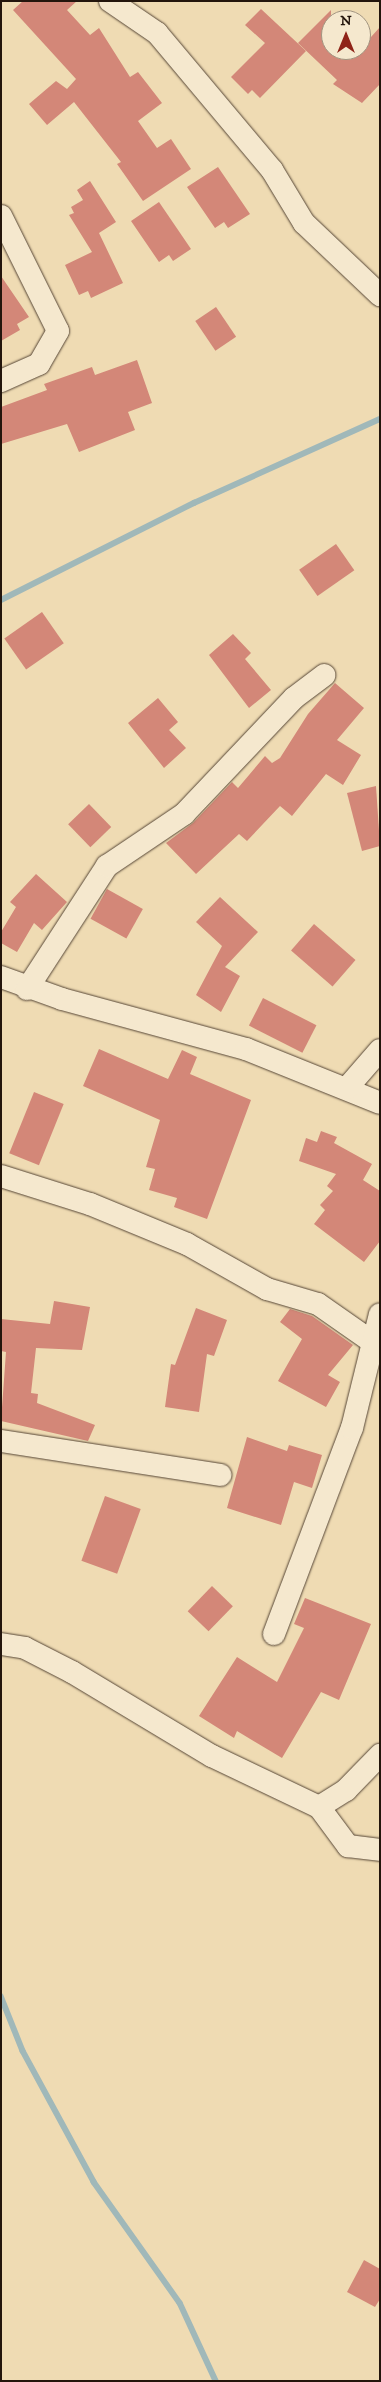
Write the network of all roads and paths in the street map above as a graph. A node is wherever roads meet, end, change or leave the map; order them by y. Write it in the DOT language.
graph roads {
  1 [pos="110,1"];
  2 [pos="1,216"];
  3 [pos="380,295"];
  4 [pos="1,381"];
  5 [pos="324,675"];
  6 [pos="1,977"];
  7 [pos="27,989"];
  8 [pos="380,1050"];
  9 [pos="347,1088"];
  10 [pos="380,1103"];
  11 [pos="1,1176"];
  12 [pos="380,1314"];
  13 [pos="371,1340"];
  14 [pos="1,1441"];
  15 [pos="220,1475"];
  16 [pos="274,1634"];
  17 [pos="1,1644"];
  18 [pos="380,1755"];
  19 [pos="319,1806"];
  20 [pos="380,1850"];
  1 -- 3 [label="street"];
  2 -- 4 [label="street"];
  5 -- 7 [label="street"];
  6 -- 7 [label="street"];
  7 -- 9 [label="street"];
  8 -- 9 [label="street"];
  9 -- 10 [label="street"];
  11 -- 13 [label="street"];
  12 -- 13 [label="street"];
  13 -- 16 [label="street"];
  14 -- 15 [label="street"];
  17 -- 19 [label="street"];
  18 -- 19 [label="street"];
  19 -- 20 [label="street"];
}
